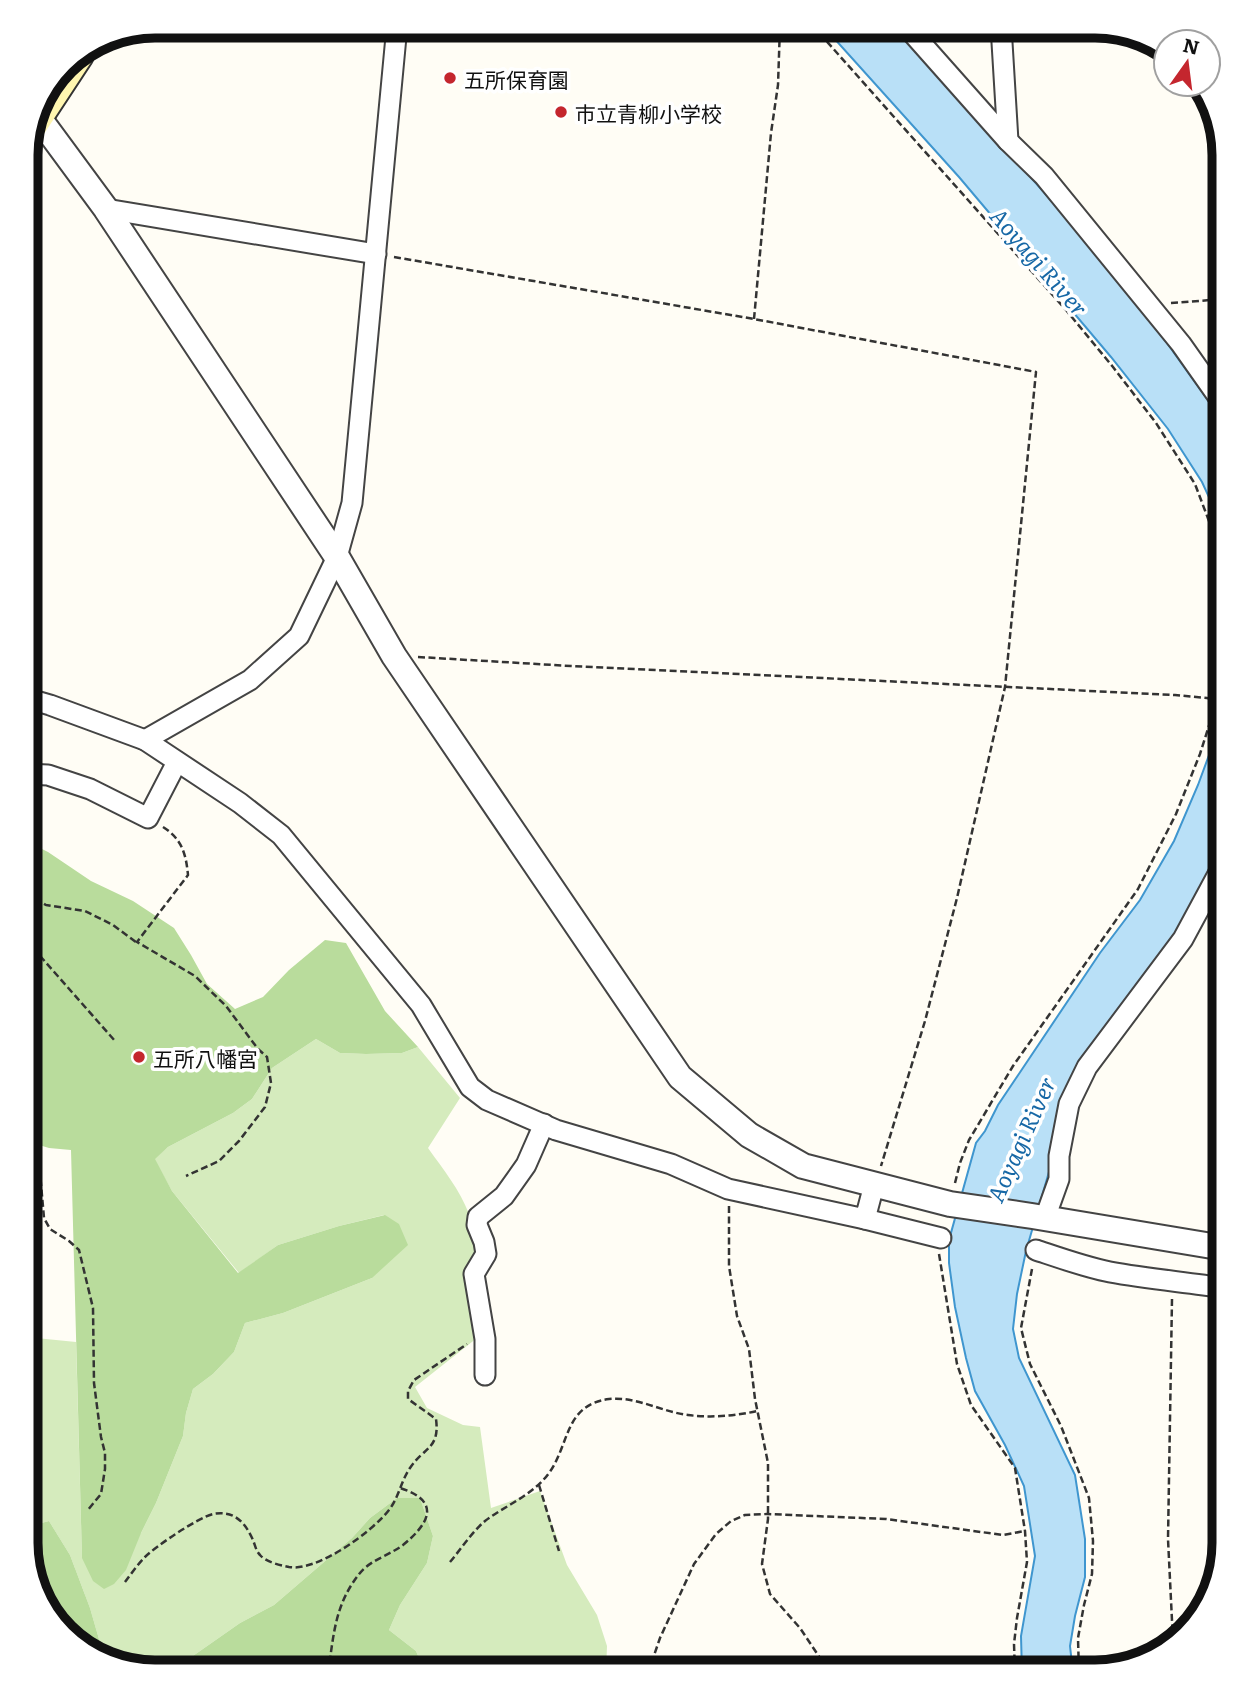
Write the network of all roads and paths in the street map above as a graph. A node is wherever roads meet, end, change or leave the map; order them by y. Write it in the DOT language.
graph roads {
  1 [pos="396,38"];
  2 [pos="780,39"];
  3 [pos="824,39"];
  4 [pos="917,39"];
  5 [pos="1003,39"];
  6 [pos="42,127"];
  7 [pos="1009,141"];
  8 [pos="106,209"];
  9 [pos="376,254"];
  10 [pos="1212,300"];
  11 [pos="1148,304"];
  12 [pos="754,319"];
  13 [pos="1212,388"];
  14 [pos="1212,529"];
  15 [pos="337,557"];
  16 [pos="394,656"];
  17 [pos="1005,687"];
  18 [pos="1212,700"];
  19 [pos="39,702"];
  20 [pos="1212,716"];
  21 [pos="145,740"];
  22 [pos="177,762"];
  23 [pos="39,775"];
  24 [pos="148,818"];
  25 [pos="1212,885"];
  26 [pos="38,900"];
  27 [pos="136,942"];
  28 [pos="38,954"];
  29 [pos="115,1041"];
  30 [pos="544,1124"];
  31 [pos="38,1153"];
  32 [pos="186,1175"];
  33 [pos="874,1185"];
  34 [pos="729,1189"];
  35 [pos="957,1205"];
  36 [pos="1038,1217"];
  37 [pos="865,1219"];
  38 [pos="941,1238"];
  39 [pos="1212,1246"];
  40 [pos="1035,1250"];
  41 [pos="1173,1282"];
  42 [pos="1212,1287"];
  43 [pos="484,1333"];
  44 [pos="485,1375"];
  45 [pos="757,1411"];
  46 [pos="540,1485"];
  47 [pos="400,1488"];
  48 [pos="87,1511"];
  49 [pos="767,1514"];
  50 [pos="1026,1531"];
  51 [pos="559,1551"];
  52 [pos="450,1562"];
  53 [pos="125,1582"];
  54 [pos="1172,1631"];
  55 [pos="330,1660"];
  56 [pos="652,1660"];
  57 [pos="821,1660"];
  58 [pos="1014,1660"];
  59 [pos="1079,1660"];
  1 -- 9 [label="street"];
  2 -- 12 [label="path"];
  3 -- 14 [label="path"];
  4 -- 7 [label="street"];
  5 -- 7 [label="street"];
  6 -- 8 [label="street"];
  7 -- 11 [label="street"];
  8 -- 9 [label="street"];
  8 -- 15 [label="street"];
  9 -- 12 [label="path"];
  9 -- 15 [label="street"];
  10 -- 11 [label="path"];
  11 -- 13 [label="street"];
  12 -- 17 [label="path"];
  15 -- 16 [label="street"];
  15 -- 21 [label="street"];
  16 -- 17 [label="path"];
  16 -- 33 [label="street"];
  17 -- 18 [label="path"];
  17 -- 33 [label="path"];
  19 -- 21 [label="street"];
  20 -- 35 [label="path"];
  21 -- 22 [label="street"];
  22 -- 24 [label="street"];
  22 -- 30 [label="street"];
  23 -- 24 [label="street"];
  24 -- 27 [label="path"];
  25 -- 36 [label="street"];
  26 -- 27 [label="path"];
  27 -- 32 [label="path"];
  28 -- 29 [label="path"];
  30 -- 34 [label="street"];
  30 -- 43 [label="street"];
  31 -- 48 [label="path"];
  33 -- 35 [label="street"];
  33 -- 37 [label="street"];
  34 -- 37 [label="street"];
  34 -- 45 [label="path"];
  35 -- 36 [label="street"];
  36 -- 39 [label="street"];
  37 -- 38 [label="street"];
  38 -- 50 [label="path"];
  40 -- 41 [label="street"];
  40 -- 59 [label="path"];
  41 -- 42 [label="street"];
  41 -- 54 [label="path"];
  43 -- 44 [label="street"];
  43 -- 47 [label="path"];
  45 -- 46 [label="path"];
  45 -- 49 [label="path"];
  46 -- 51 [label="path"];
  46 -- 52 [label="path"];
  47 -- 53 [label="path"];
  47 -- 55 [label="path"];
  49 -- 50 [label="path"];
  49 -- 56 [label="path"];
  49 -- 57 [label="path"];
  50 -- 58 [label="path"];
}
